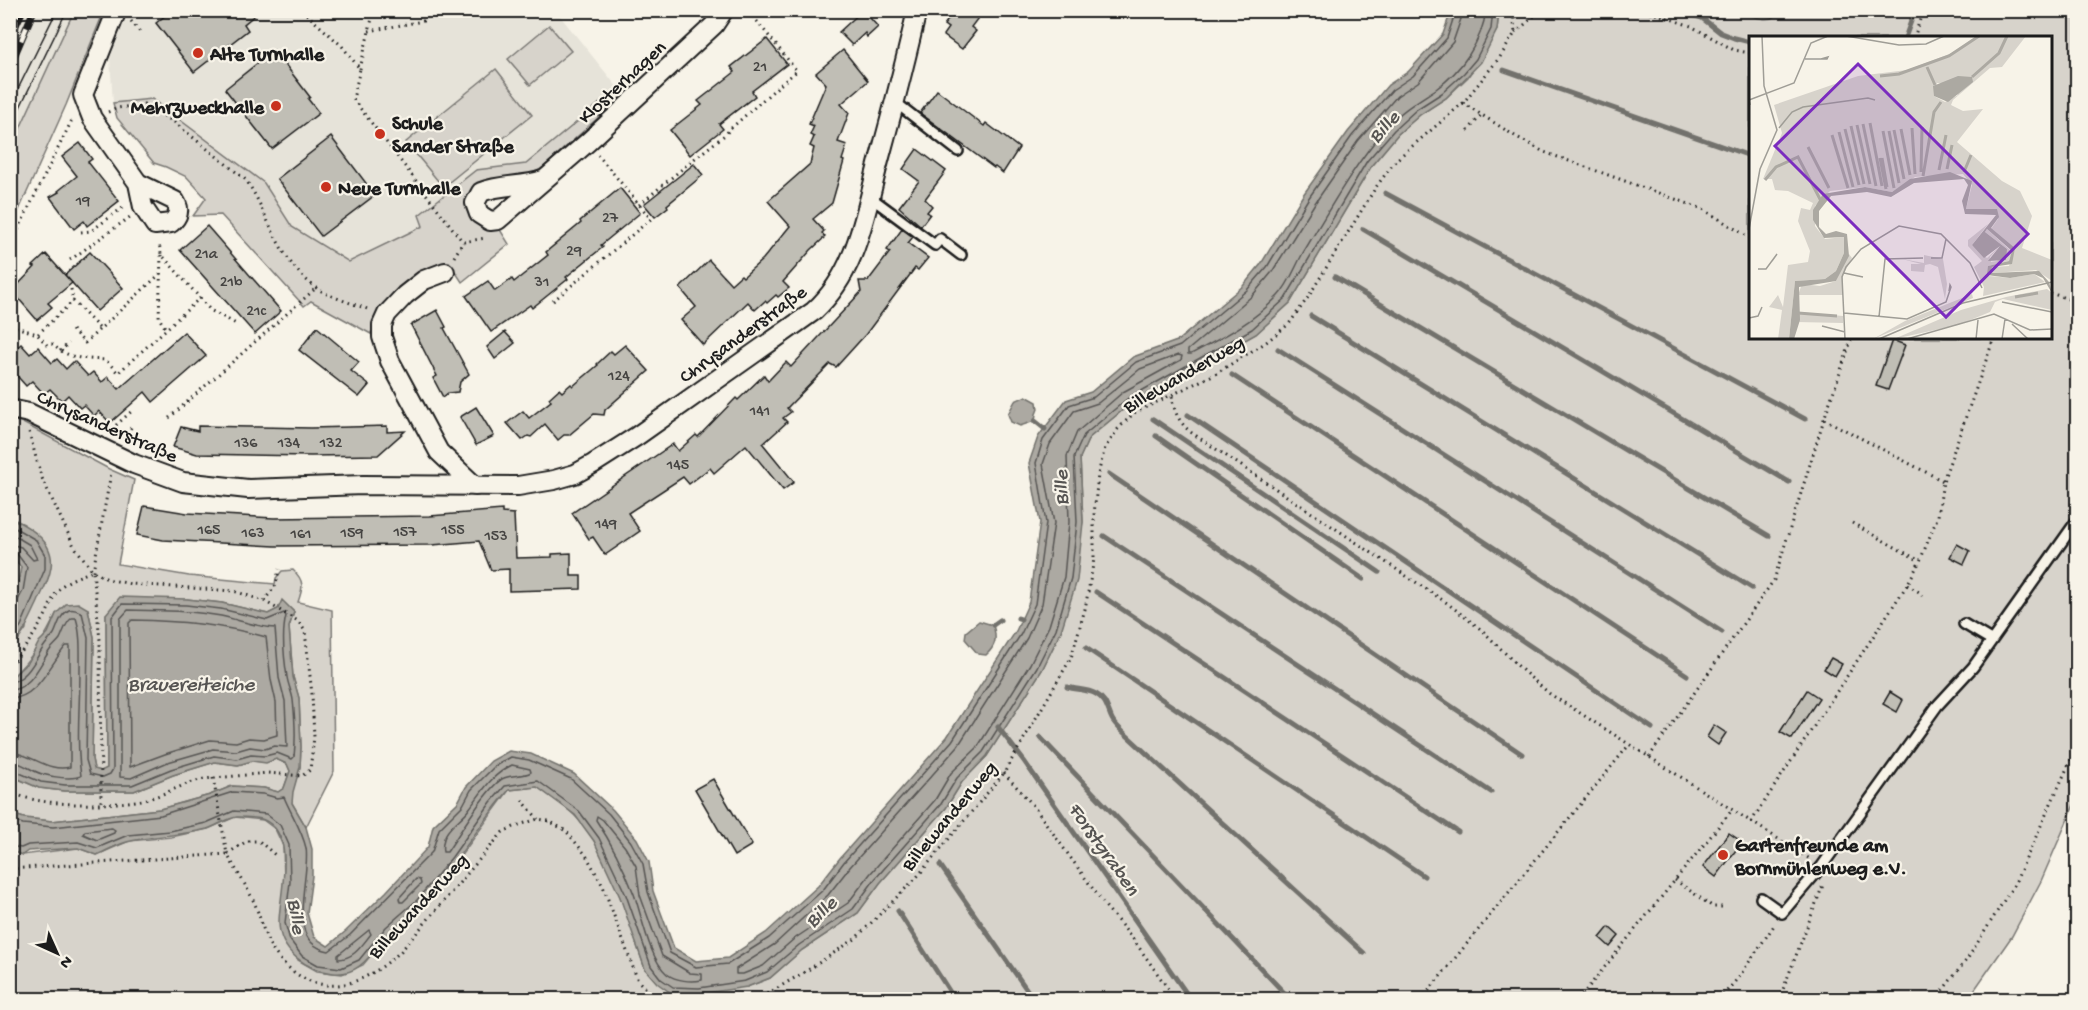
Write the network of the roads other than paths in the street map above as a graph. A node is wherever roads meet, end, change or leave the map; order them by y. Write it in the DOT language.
graph roads {
  1 [pos="117,10"];
  2 [pos="724,10"];
  3 [pos="917,10"];
  4 [pos="895,102"];
  5 [pos="958,151"];
  6 [pos="543,180"];
  7 [pos="141,195"];
  8 [pos="870,197"];
  9 [pos="961,255"];
  10 [pos="445,272"];
  11 [pos="20,411"];
  12 [pos="475,486"];
  13 [pos="2078,519"];
  14 [pos="1964,624"];
  15 [pos="1991,640"];
  16 [pos="1761,898"];
  1 -- 7 [label="street"];
  2 -- 6 [label="street, Klosterhagen"];
  3 -- 4 [label="street, Chrysanderstraße"];
  4 -- 5 [label="lane"];
  4 -- 8 [label="street, Chrysanderstraße"];
  6 -- 6 [label="street, Klosterhagen"];
  7 -- 7 [label="street"];
  8 -- 9 [label="lane"];
  8 -- 12 [label="street, Chrysanderstraße"];
  10 -- 12 [label="street"];
  11 -- 12 [label="street, Chrysanderstraße"];
  13 -- 15 [label="lane"];
  14 -- 15 [label="lane"];
  15 -- 16 [label="lane"];
}
